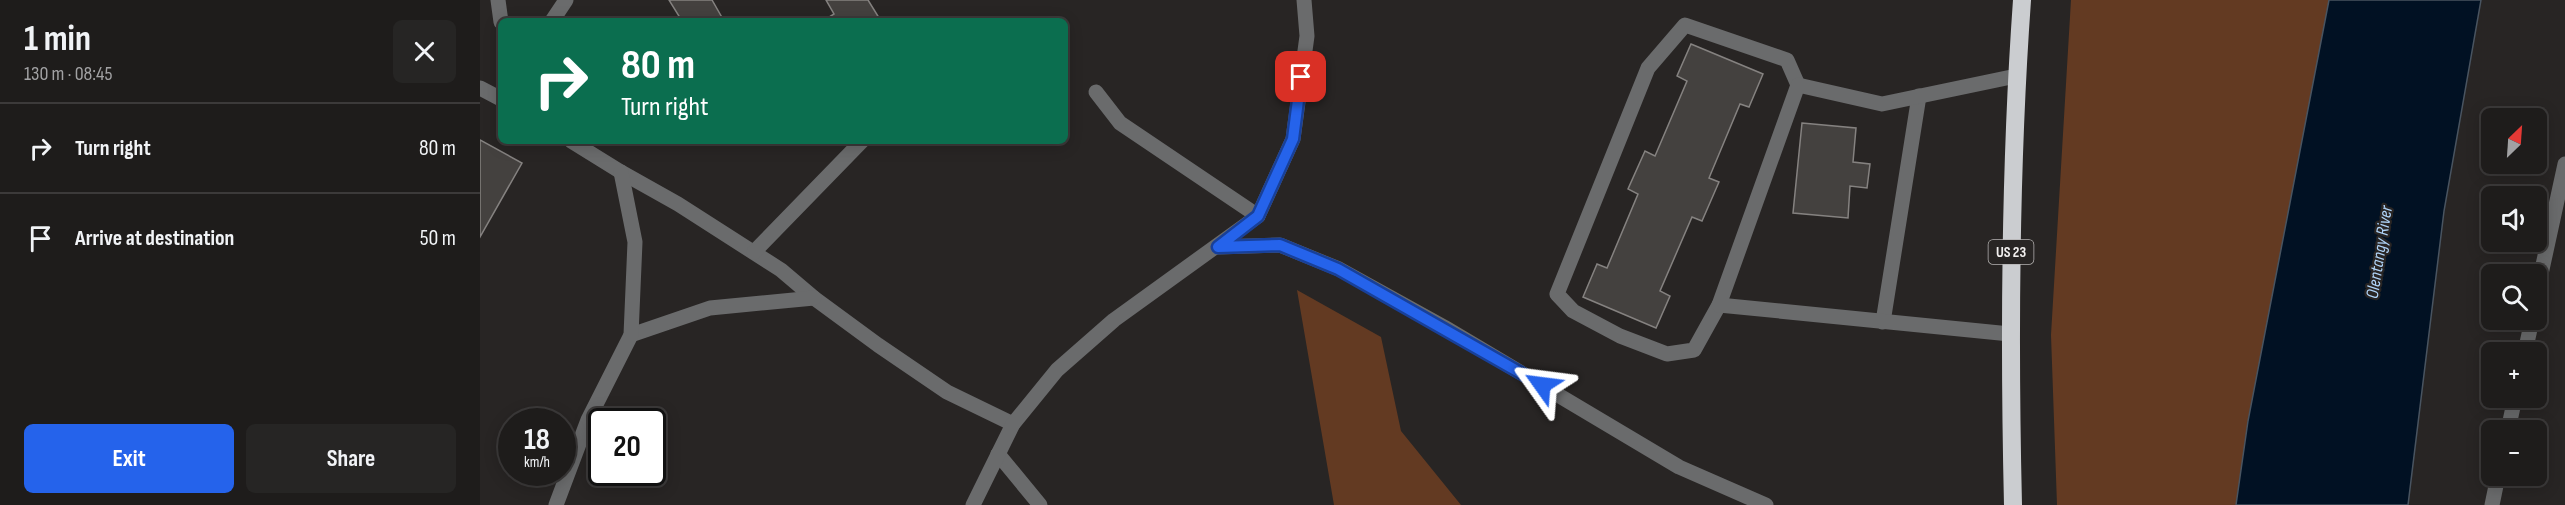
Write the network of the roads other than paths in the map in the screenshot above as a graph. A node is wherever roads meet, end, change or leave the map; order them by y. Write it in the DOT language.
graph roads {
  1 [pos="498,0"];
  2 [pos="566,0"];
  3 [pos="1304,0"];
  4 [pos="2022,0"];
  5 [pos="500,18"];
  6 [pos="554,18"];
  7 [pos="2016,76"];
  8 [pos="1798,85"];
  9 [pos="480,88"];
  10 [pos="1095,92"];
  11 [pos="1919,96"];
  12 [pos="498,97"];
  13 [pos="576,144"];
  14 [pos="859,144"];
  15 [pos="2565,164"];
  16 [pos="621,172"];
  17 [pos="1258,216"];
  18 [pos="1218,247"];
  19 [pos="753,252"];
  20 [pos="2543,264"];
  21 [pos="813,298"];
  22 [pos="1719,305"];
  23 [pos="1883,322"];
  24 [pos="2010,334"];
  25 [pos="631,335"];
  26 [pos="1013,423"];
  27 [pos="998,454"];
  28 [pos="2496,486"];
  29 [pos="556,505"];
  30 [pos="973,505"];
  31 [pos="1040,505"];
  32 [pos="1766,505"];
  33 [pos="2013,505"];
  34 [pos="2492,505"];
  1 -- 5 [label="street"];
  2 -- 6 [label="street"];
  3 -- 17 [label="street"];
  4 -- 7 [label="highway, US 23"];
  7 -- 11 [label="street"];
  7 -- 24 [label="highway, US 23"];
  8 -- 11 [label="street"];
  8 -- 22 [label="street"];
  8 -- 22 [label="street"];
  9 -- 12 [label="street"];
  10 -- 17 [label="street"];
  11 -- 23 [label="street"];
  13 -- 16 [label="street"];
  14 -- 19 [label="street"];
  15 -- 20 [label="street"];
  16 -- 19 [label="street"];
  16 -- 25 [label="street"];
  17 -- 18 [label="street"];
  18 -- 26 [label="street"];
  18 -- 32 [label="street"];
  19 -- 21 [label="street"];
  21 -- 25 [label="street"];
  21 -- 26 [label="street"];
  22 -- 23 [label="street"];
  23 -- 24 [label="street"];
  24 -- 33 [label="highway, US 23"];
  25 -- 29 [label="street"];
  26 -- 27 [label="street"];
  27 -- 30 [label="street"];
  27 -- 31 [label="street"];
  28 -- 34 [label="street"];
}
